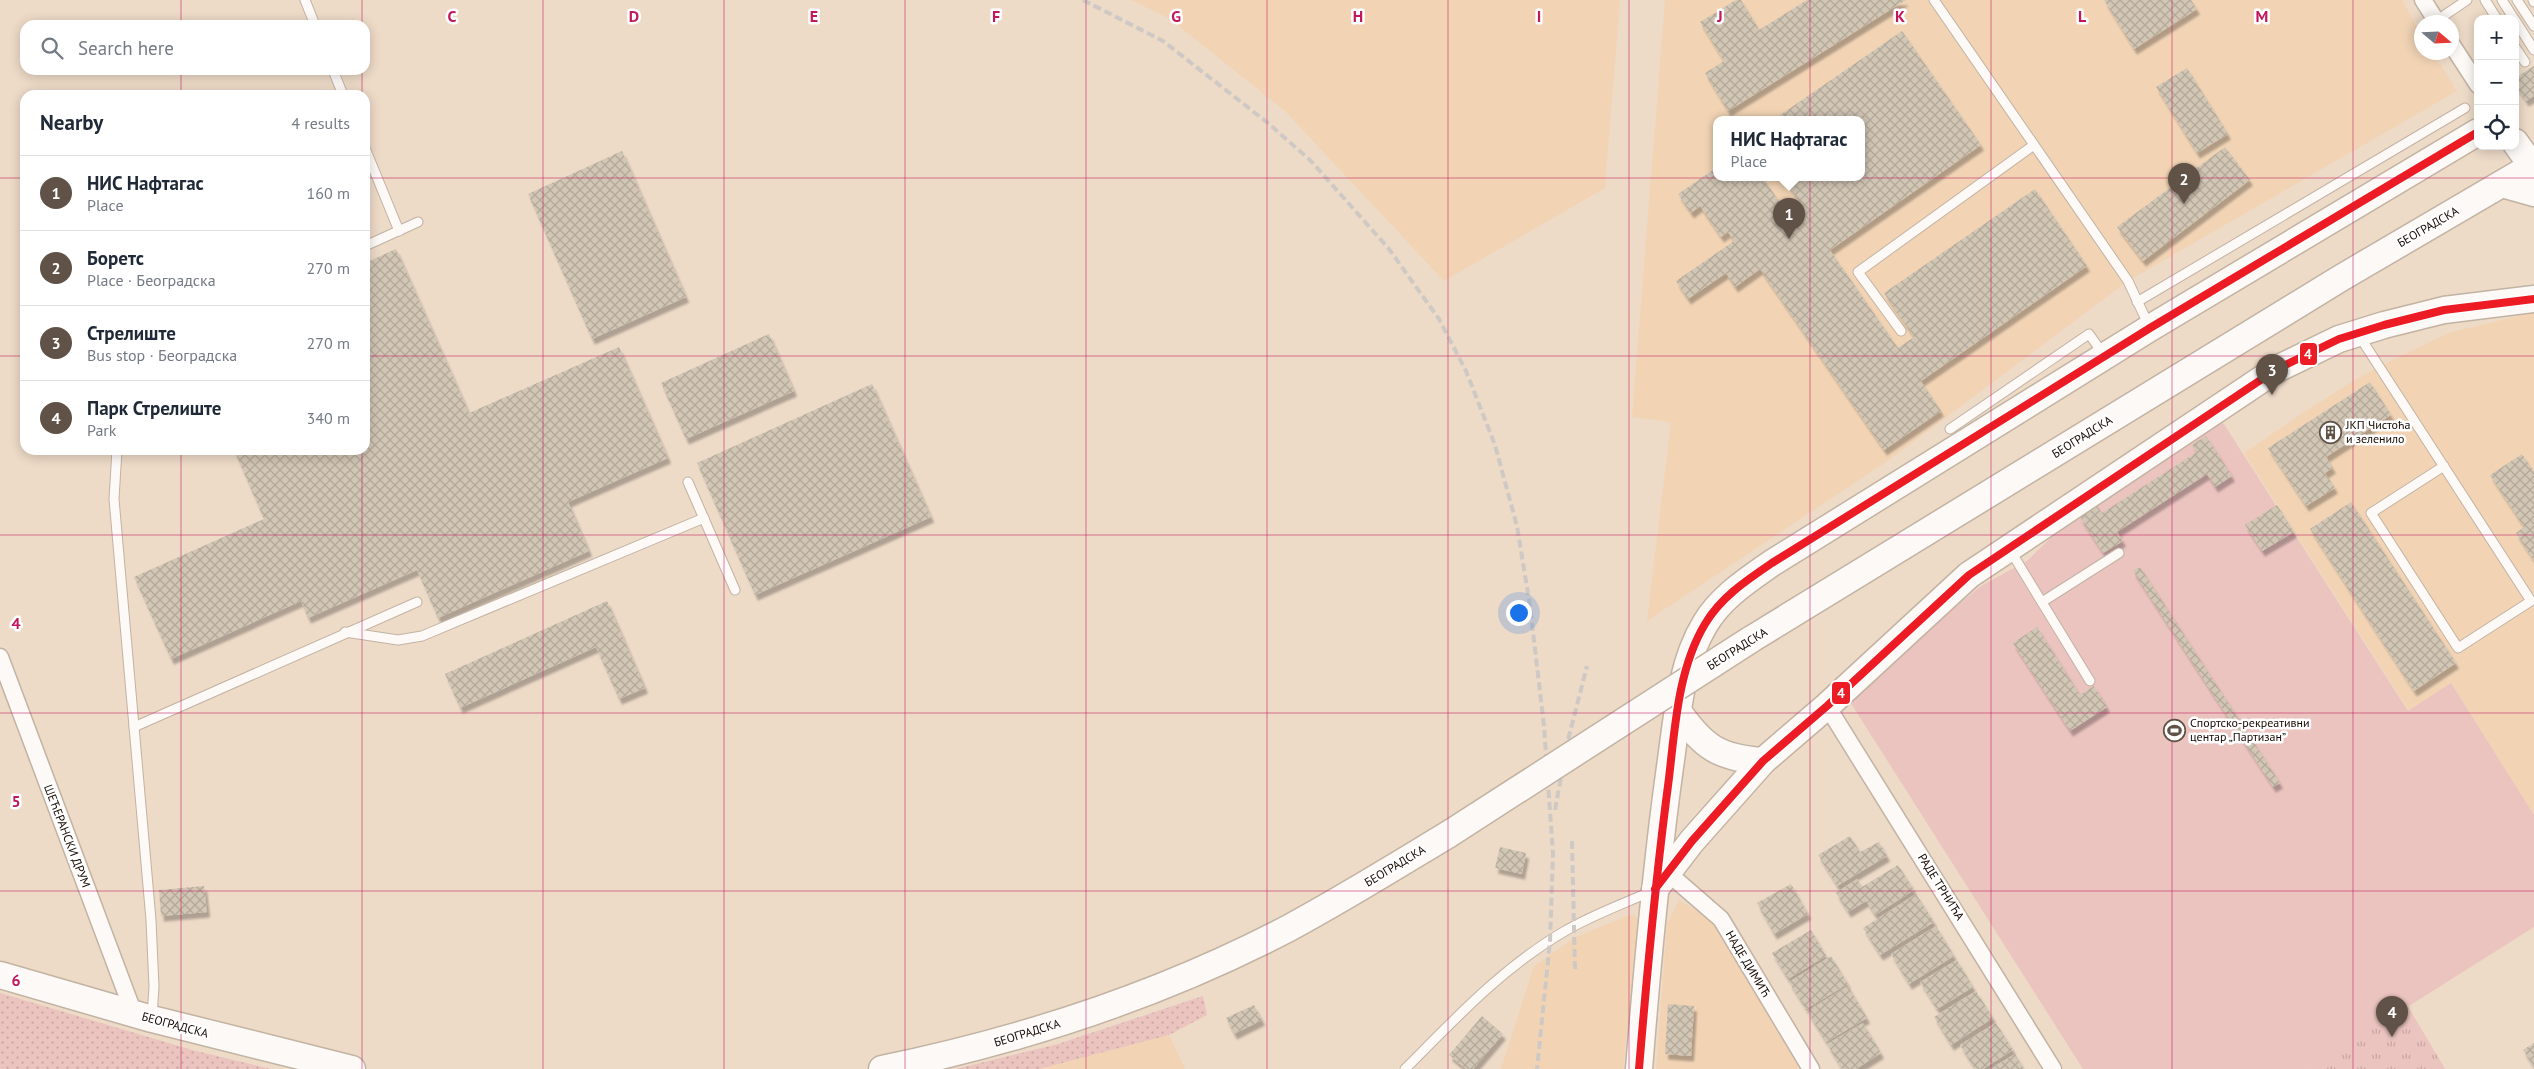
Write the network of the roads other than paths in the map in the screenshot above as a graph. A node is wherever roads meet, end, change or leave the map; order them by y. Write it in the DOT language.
graph roads {
  1 [pos="305,0"];
  2 [pos="1934,0"];
  3 [pos="2422,0"];
  4 [pos="2467,0"];
  5 [pos="2485,0"];
  6 [pos="2502,0"];
  7 [pos="2517,0"];
  8 [pos="2432,15"];
  9 [pos="2446,15"];
  10 [pos="2494,15"];
  11 [pos="2512,15"];
  12 [pos="313,20"];
  13 [pos="2519,26"];
  14 [pos="2534,26"];
  15 [pos="2534,50"];
  16 [pos="2519,53"];
  17 [pos="2459,56"];
  18 [pos="2525,62"];
  19 [pos="335,75"];
  20 [pos="2474,79"];
  21 [pos="341,90"];
  22 [pos="2465,108"];
  23 [pos="2474,134"];
  24 [pos="2034,145"];
  25 [pos="2519,148"];
  26 [pos="370,160"];
  27 [pos="2502,184"];
  28 [pos="2534,193"];
  29 [pos="418,222"];
  30 [pos="399,231"];
  31 [pos="370,244"];
  32 [pos="2534,299"];
  33 [pos="2136,302"];
  34 [pos="2150,328"];
  35 [pos="1900,331"];
  36 [pos="2357,333"];
  37 [pos="2105,356"];
  38 [pos="1950,429"];
  39 [pos="117,455"];
  40 [pos="2444,466"];
  41 [pos="688,482"];
  42 [pos="704,518"];
  43 [pos="2009,548"];
  44 [pos="2118,553"];
  45 [pos="736,590"];
  46 [pos="417,602"];
  47 [pos="2042,602"];
  48 [pos="345,632"];
  49 [pos="0,657"];
  50 [pos="2090,681"];
  51 [pos="1827,706"];
  52 [pos="1678,711"];
  53 [pos="134,727"];
  54 [pos="1763,761"];
  55 [pos="1662,881"];
  56 [pos="0,975"];
  57 [pos="143,1017"];
  58 [pos="352,1069"];
  59 [pos="882,1069"];
  60 [pos="1406,1069"];
  61 [pos="1639,1069"];
  62 [pos="1811,1069"];
  63 [pos="2053,1069"];
  1 -- 12 [label="lane"];
  2 -- 24 [label="lane"];
  3 -- 8 [label="street"];
  4 -- 9 [label="lane"];
  5 -- 10 [label="lane"];
  6 -- 11 [label="lane"];
  7 -- 14 [label="lane"];
  13 -- 15 [label="lane"];
  16 -- 18 [label="lane"];
  17 -- 20 [label="street"];
  19 -- 21 [label="lane"];
  22 -- 33 [label="lane"];
  23 -- 34 [label="main road"];
  24 -- 33 [label="lane"];
  24 -- 35 [label="lane"];
  25 -- 27 [label="main road, БЕОГРАДСКА"];
  26 -- 30 [label="lane"];
  27 -- 28 [label="main road"];
  27 -- 59 [label="main road, БЕОГРАДСКА, bridge"];
  29 -- 30 [label="lane"];
  30 -- 31 [label="lane"];
  32 -- 36 [label="main road"];
  33 -- 34 [label="lane"];
  34 -- 37 [label="main road"];
  36 -- 40 [label="lane"];
  36 -- 43 [label="main road"];
  37 -- 38 [label="lane"];
  37 -- 52 [label="main road"];
  39 -- 53 [label="lane"];
  40 -- 40 [label="lane"];
  41 -- 42 [label="lane"];
  42 -- 45 [label="lane"];
  42 -- 48 [label="lane"];
  43 -- 47 [label="lane"];
  43 -- 51 [label="main road"];
  44 -- 47 [label="lane"];
  46 -- 48 [label="lane"];
  47 -- 50 [label="lane"];
  48 -- 53 [label="lane"];
  49 -- 57 [label="street, ШЕЋЕРАНСКИ ДРУМ"];
  51 -- 54 [label="main road"];
  51 -- 63 [label="street, РАДЕ ТРНИЋА"];
  52 -- 54 [label="main road"];
  52 -- 55 [label="main road"];
  53 -- 57 [label="lane"];
  54 -- 55 [label="main road"];
  55 -- 60 [label="lane"];
  55 -- 61 [label="main road"];
  55 -- 62 [label="street, НАДЕ ДИМИЋ"];
  56 -- 57 [label="main road, БЕОГРАДСКА"];
  57 -- 58 [label="main road, БЕОГРАДСКА"];
}
